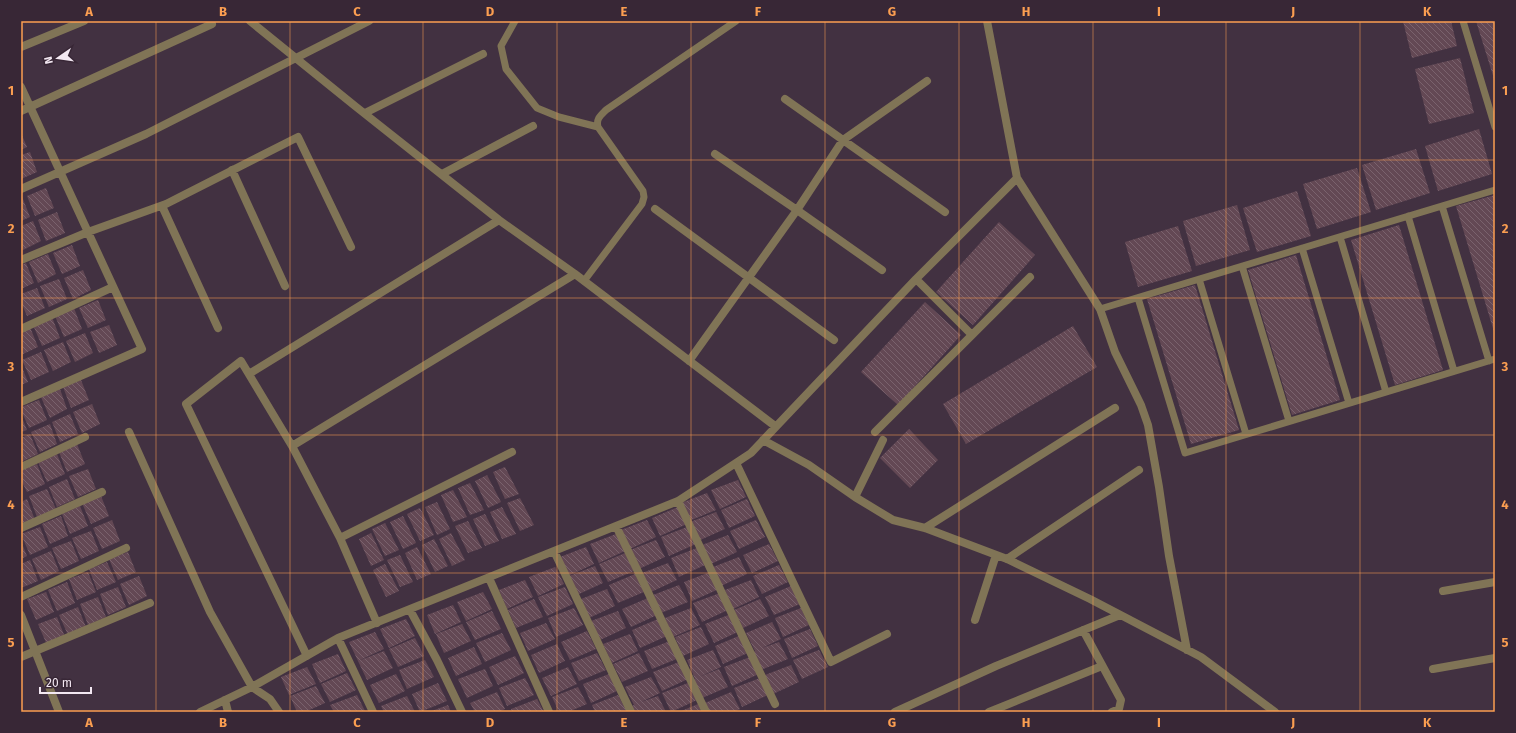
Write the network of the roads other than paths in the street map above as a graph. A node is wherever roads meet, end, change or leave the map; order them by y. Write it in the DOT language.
graph roads {
  1 [pos="84,21"];
  2 [pos="250,21"];
  3 [pos="370,21"];
  4 [pos="515,21"];
  5 [pos="736,21"];
  6 [pos="987,21"];
  7 [pos="1463,21"];
  8 [pos="212,24"];
  9 [pos="21,47"];
  10 [pos="483,54"];
  11 [pos="297,59"];
  12 [pos="927,81"];
  13 [pos="21,86"];
  14 [pos="785,99"];
  15 [pos="30,106"];
  16 [pos="21,111"];
  17 [pos="366,113"];
  18 [pos="533,126"];
  19 [pos="598,127"];
  20 [pos="1495,127"];
  21 [pos="843,140"];
  22 [pos="715,154"];
  23 [pos="232,170"];
  24 [pos="60,172"];
  25 [pos="442,174"];
  26 [pos="1017,178"];
  27 [pos="21,189"];
  28 [pos="1495,190"];
  29 [pos="162,206"];
  30 [pos="1442,206"];
  31 [pos="655,209"];
  32 [pos="797,210"];
  33 [pos="945,212"];
  34 [pos="1408,216"];
  35 [pos="499,220"];
  36 [pos="88,232"];
  37 [pos="1340,237"];
  38 [pos="350,247"];
  39 [pos="1302,248"];
  40 [pos="21,260"];
  41 [pos="1242,266"];
  42 [pos="882,270"];
  43 [pos="575,274"];
  44 [pos="1030,277"];
  45 [pos="748,278"];
  46 [pos="916,279"];
  47 [pos="1199,279"];
  48 [pos="584,281"];
  49 [pos="285,286"];
  50 [pos="113,287"];
  51 [pos="1138,298"];
  52 [pos="1100,309"];
  53 [pos="21,328"];
  54 [pos="218,328"];
  55 [pos="972,335"];
  56 [pos="834,340"];
  57 [pos="1492,360"];
  58 [pos="689,361"];
  59 [pos="1454,371"];
  60 [pos="249,374"];
  61 [pos="1386,392"];
  62 [pos="21,402"];
  63 [pos="1349,403"];
  64 [pos="1115,408"];
  65 [pos="1289,421"];
  66 [pos="775,426"];
  67 [pos="129,432"];
  68 [pos="875,432"];
  69 [pos="1246,434"];
  70 [pos="85,437"];
  71 [pos="763,440"];
  72 [pos="883,440"];
  73 [pos="292,446"];
  74 [pos="512,452"];
  75 [pos="736,463"];
  76 [pos="21,467"];
  77 [pos="1139,470"];
  78 [pos="102,492"];
  79 [pos="855,497"];
  80 [pos="678,500"];
  81 [pos="616,526"];
  82 [pos="21,528"];
  83 [pos="925,528"];
  84 [pos="340,538"];
  85 [pos="126,548"];
  86 [pos="554,551"];
  87 [pos="996,555"];
  88 [pos="1007,559"];
  89 [pos="489,578"];
  90 [pos="1495,582"];
  91 [pos="1443,591"];
  92 [pos="21,597"];
  93 [pos="150,603"];
  94 [pos="410,610"];
  95 [pos="21,615"];
  96 [pos="1120,615"];
  97 [pos="976,620"];
  98 [pos="377,623"];
  99 [pos="1083,630"];
  100 [pos="887,634"];
  101 [pos="338,638"];
  102 [pos="1187,650"];
  103 [pos="35,651"];
  104 [pos="307,656"];
  105 [pos="21,657"];
  106 [pos="1495,658"];
  107 [pos="1102,666"];
  108 [pos="1433,669"];
  109 [pos="252,687"];
  110 [pos="225,700"];
  111 [pos="775,704"];
  112 [pos="59,712"];
  113 [pos="200,712"];
  114 [pos="228,712"];
  115 [pos="278,712"];
  116 [pos="373,712"];
  117 [pos="462,712"];
  118 [pos="549,712"];
  119 [pos="631,712"];
  120 [pos="706,712"];
  121 [pos="895,712"];
  122 [pos="989,712"];
  123 [pos="1112,712"];
  124 [pos="1276,712"];
  1 -- 9 [label="street"];
  2 -- 11 [label="street"];
  3 -- 11 [label="street"];
  4 -- 19 [label="lane"];
  5 -- 19 [label="lane"];
  6 -- 26 [label="street"];
  7 -- 20 [label="lane"];
  8 -- 15 [label="street"];
  10 -- 17 [label="street"];
  11 -- 17 [label="street"];
  11 -- 24 [label="street"];
  12 -- 21 [label="street"];
  13 -- 15 [label="street"];
  14 -- 21 [label="street"];
  15 -- 16 [label="street"];
  15 -- 24 [label="street"];
  17 -- 25 [label="street"];
  18 -- 25 [label="street"];
  19 -- 48 [label="lane"];
  21 -- 32 [label="street"];
  21 -- 33 [label="street"];
  22 -- 32 [label="street"];
  23 -- 29 [label="street"];
  23 -- 38 [label="street"];
  23 -- 49 [label="street"];
  24 -- 27 [label="street"];
  24 -- 36 [label="street"];
  25 -- 35 [label="street"];
  26 -- 46 [label="street"];
  26 -- 52 [label="street"];
  28 -- 30 [label="lane"];
  29 -- 36 [label="street"];
  29 -- 54 [label="street"];
  30 -- 34 [label="lane"];
  30 -- 57 [label="lane"];
  31 -- 45 [label="street"];
  32 -- 42 [label="street"];
  32 -- 45 [label="street"];
  34 -- 37 [label="lane"];
  34 -- 59 [label="lane"];
  35 -- 43 [label="street"];
  35 -- 60 [label="street"];
  36 -- 40 [label="street"];
  36 -- 50 [label="street"];
  37 -- 39 [label="lane"];
  37 -- 61 [label="lane"];
  39 -- 41 [label="lane"];
  39 -- 63 [label="lane"];
  41 -- 47 [label="lane"];
  41 -- 65 [label="lane"];
  43 -- 48 [label="street"];
  43 -- 73 [label="street"];
  44 -- 55 [label="street"];
  45 -- 56 [label="street"];
  45 -- 58 [label="street"];
  46 -- 55 [label="street"];
  46 -- 66 [label="street"];
  47 -- 51 [label="lane"];
  47 -- 69 [label="lane"];
  48 -- 58 [label="street"];
  50 -- 53 [label="street"];
  50 -- 62 [label="street"];
  51 -- 52 [label="lane"];
  51 -- 69 [label="lane"];
  52 -- 102 [label="street"];
  55 -- 68 [label="street"];
  57 -- 59 [label="lane"];
  58 -- 66 [label="street"];
  59 -- 61 [label="lane"];
  60 -- 73 [label="street"];
  60 -- 104 [label="street"];
  61 -- 63 [label="lane"];
  63 -- 65 [label="lane"];
  64 -- 83 [label="street"];
  65 -- 69 [label="lane"];
  66 -- 71 [label="street"];
  67 -- 109 [label="street"];
  70 -- 76 [label="street"];
  71 -- 75 [label="street"];
  71 -- 79 [label="street"];
  72 -- 79 [label="street"];
  73 -- 84 [label="street"];
  74 -- 84 [label="street"];
  75 -- 80 [label="street"];
  75 -- 100 [label="street"];
  77 -- 88 [label="street"];
  78 -- 82 [label="street"];
  79 -- 83 [label="street"];
  80 -- 81 [label="street"];
  80 -- 111 [label="street"];
  81 -- 86 [label="street"];
  81 -- 120 [label="street"];
  83 -- 87 [label="street"];
  84 -- 98 [label="street"];
  85 -- 92 [label="street"];
  86 -- 89 [label="street"];
  86 -- 119 [label="street"];
  87 -- 88 [label="street"];
  87 -- 97 [label="street"];
  88 -- 96 [label="street"];
  89 -- 94 [label="street"];
  89 -- 118 [label="street"];
  90 -- 91 [label="street"];
  93 -- 103 [label="street"];
  94 -- 98 [label="street"];
  94 -- 117 [label="street"];
  95 -- 103 [label="street"];
  96 -- 99 [label="street"];
  96 -- 102 [label="street"];
  98 -- 101 [label="street"];
  99 -- 107 [label="street"];
  99 -- 121 [label="street"];
  101 -- 104 [label="street"];
  101 -- 116 [label="street"];
  102 -- 124 [label="street"];
  103 -- 105 [label="street"];
  103 -- 112 [label="street"];
  104 -- 109 [label="street"];
  106 -- 108 [label="street"];
  107 -- 122 [label="street"];
  107 -- 123 [label="street"];
  109 -- 110 [label="street"];
  109 -- 115 [label="street"];
  110 -- 113 [label="street"];
  110 -- 114 [label="street"];
}
